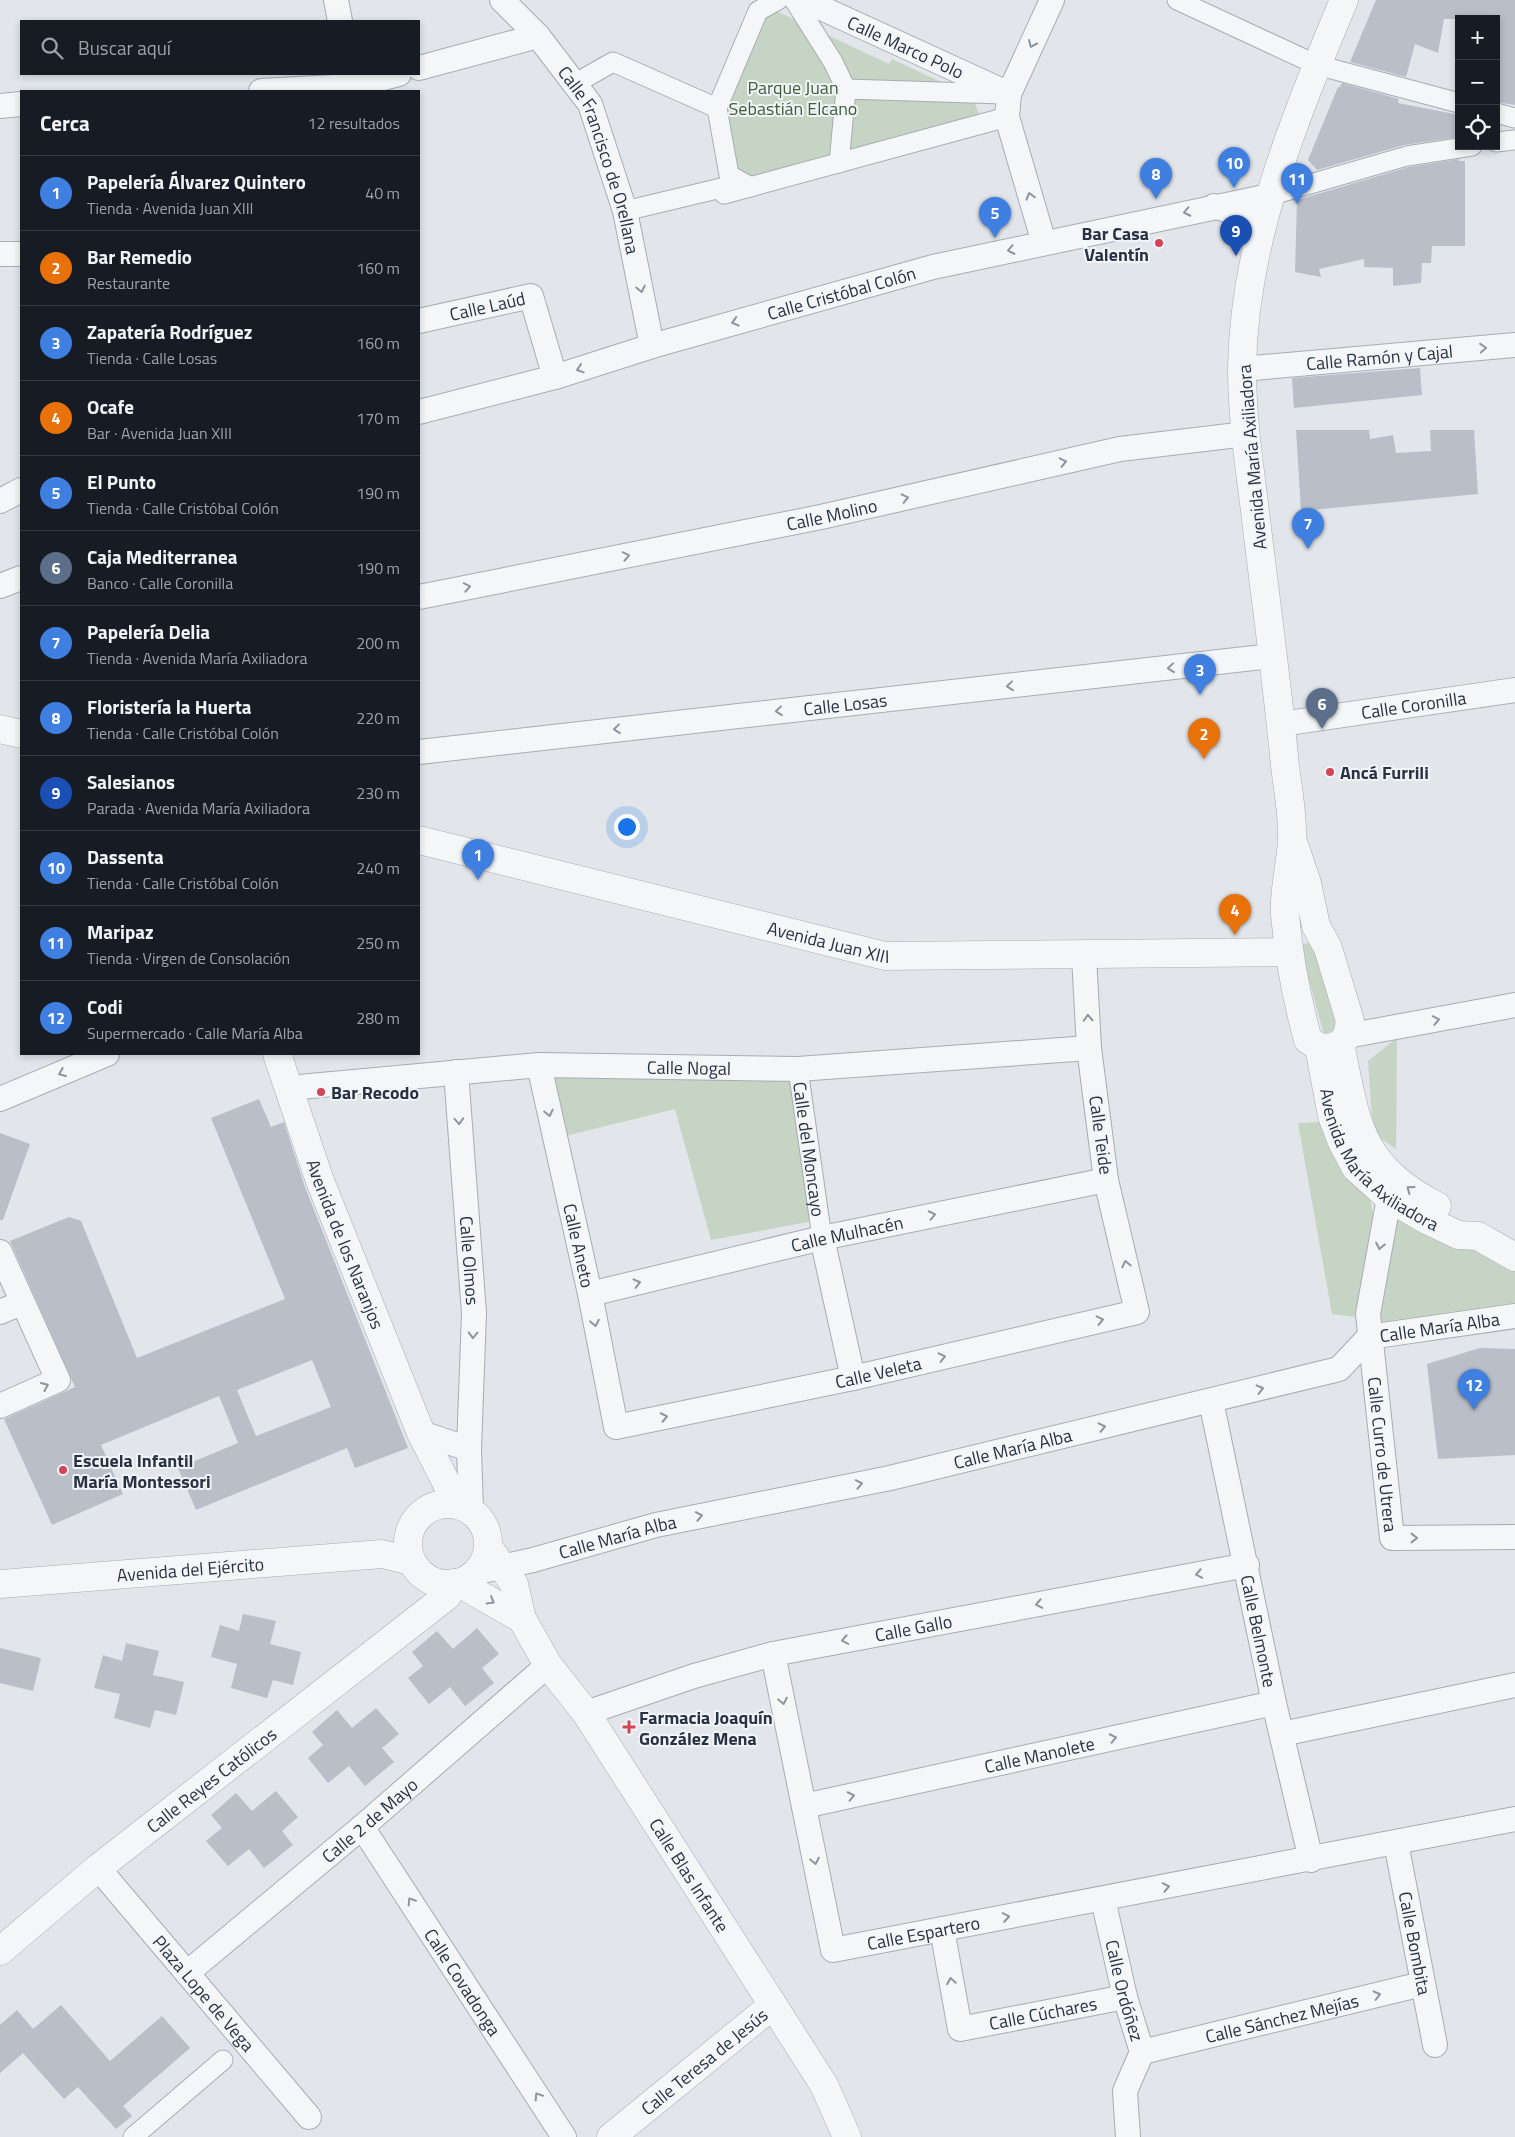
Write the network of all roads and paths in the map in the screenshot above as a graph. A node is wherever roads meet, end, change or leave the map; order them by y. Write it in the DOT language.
graph roads {
  1 [pos="336,0"];
  2 [pos="502,0"];
  3 [pos="778,0"];
  4 [pos="794,0"];
  5 [pos="804,0"];
  6 [pos="1052,0"];
  7 [pos="1177,0"];
  8 [pos="1344,0"];
  9 [pos="340,20"];
  10 [pos="538,36"];
  11 [pos="1317,65"];
  12 [pos="420,68"];
  13 [pos="394,75"];
  14 [pos="576,83"];
  15 [pos="353,84"];
  16 [pos="846,89"];
  17 [pos="274,90"];
  18 [pos="1009,94"];
  19 [pos="1455,102"];
  20 [pos="20,104"];
  21 [pos="0,106"];
  22 [pos="717,108"];
  23 [pos="1500,114"];
  24 [pos="1007,117"];
  25 [pos="1515,118"];
  26 [pos="1515,140"];
  27 [pos="1500,142"];
  28 [pos="1455,149"];
  29 [pos="839,163"];
  30 [pos="751,187"];
  31 [pos="1275,194"];
  32 [pos="1214,206"];
  33 [pos="625,212"];
  34 [pos="1259,235"];
  35 [pos="1044,243"];
  36 [pos="0,254"];
  37 [pos="20,254"];
  38 [pos="420,321"];
  39 [pos="1515,345"];
  40 [pos="652,346"];
  41 [pos="1242,369"];
  42 [pos="555,377"];
  43 [pos="420,412"];
  44 [pos="1246,434"];
  45 [pos="20,491"];
  46 [pos="0,501"];
  47 [pos="20,578"];
  48 [pos="0,586"];
  49 [pos="420,597"];
  50 [pos="1272,656"];
  51 [pos="1515,690"];
  52 [pos="1281,724"];
  53 [pos="0,729"];
  54 [pos="20,734"];
  55 [pos="420,752"];
  56 [pos="1292,839"];
  57 [pos="420,840"];
  58 [pos="1316,926"];
  59 [pos="1287,932"];
  60 [pos="1251,952"];
  61 [pos="1084,956"];
  62 [pos="1294,987"];
  63 [pos="1515,1004"];
  64 [pos="1335,1042"];
  65 [pos="1089,1048"];
  66 [pos="105,1055"];
  67 [pos="277,1055"];
  68 [pos="538,1065"];
  69 [pos="798,1069"];
  70 [pos="456,1072"];
  71 [pos="289,1088"];
  72 [pos="0,1099"];
  73 [pos="1106,1180"];
  74 [pos="1389,1198"];
  75 [pos="1478,1236"];
  76 [pos="822,1238"];
  77 [pos="0,1252"];
  78 [pos="1515,1257"];
  79 [pos="590,1294"];
  80 [pos="10,1307"];
  81 [pos="1137,1312"];
  82 [pos="1515,1316"];
  83 [pos="1369,1337"];
  84 [pos="853,1378"];
  85 [pos="1211,1401"];
  86 [pos="0,1406"];
  87 [pos="616,1427"];
  88 [pos="421,1433"];
  89 [pos="469,1449"];
  90 [pos="430,1507"];
  91 [pos="464,1507"];
  92 [pos="409,1532"];
  93 [pos="1515,1537"];
  94 [pos="382,1554"];
  95 [pos="1247,1565"];
  96 [pos="418,1569"];
  97 [pos="476,1571"];
  98 [pos="0,1584"];
  99 [pos="425,1612"];
  100 [pos="522,1619"];
  101 [pos="773,1654"];
  102 [pos="548,1665"];
  103 [pos="1515,1685"];
  104 [pos="1274,1703"];
  105 [pos="586,1713"];
  106 [pos="1282,1734"];
  107 [pos="804,1806"];
  108 [pos="1515,1819"];
  109 [pos="362,1827"];
  110 [pos="1396,1843"];
  111 [pos="1311,1860"];
  112 [pos="98,1868"];
  113 [pos="1103,1899"];
  114 [pos="942,1929"];
  115 [pos="0,1951"];
  116 [pos="187,1973"];
  117 [pos="1422,1984"];
  118 [pos="1125,1997"];
  119 [pos="773,2005"];
  120 [pos="1435,2045"];
  121 [pos="1142,2052"];
  122 [pos="223,2060"];
  123 [pos="310,2117"];
  124 [pos="133,2137"];
  125 [pos="564,2137"];
  126 [pos="611,2137"];
  127 [pos="847,2137"];
  128 [pos="1128,2137"];
  1 -- 9 [label="street"];
  2 -- 10 [label="street, Calle Francisco de Orellana"];
  3 -- 22 [label="street"];
  4 -- 16 [label="street"];
  5 -- 18 [label="street, Calle Marco Polo"];
  6 -- 18 [label="street, one-way"];
  7 -- 11 [label="street"];
  8 -- 11 [label="street, Avenida María Axiliadora"];
  10 -- 12 [label="street"];
  10 -- 14 [label="street, Calle Francisco de Orellana"];
  11 -- 19 [label="street"];
  11 -- 31 [label="street, Avenida María Axiliadora"];
  13 -- 15 [label="street"];
  14 -- 22 [label="street"];
  14 -- 33 [label="street, Calle Francisco de Orellana"];
  15 -- 17 [label="street"];
  16 -- 18 [label="street"];
  16 -- 29 [label="street"];
  18 -- 24 [label="street"];
  20 -- 21 [label="street"];
  22 -- 30 [label="street"];
  23 -- 25 [label="street"];
  24 -- 29 [label="street"];
  35 -- 24 [label="street, one-way"];
  26 -- 27 [label="street"];
  28 -- 31 [label="street"];
  29 -- 30 [label="street"];
  30 -- 33 [label="street"];
  31 -- 32 [label="street, Calle Cristóbal Colón"];
  31 -- 34 [label="street, Avenida María Axiliadora"];
  32 -- 34 [label="street"];
  32 -- 35 [label="street, Calle Cristóbal Colón, one-way"];
  33 -- 40 [label="street, Calle Francisco de Orellana, one-way"];
  34 -- 41 [label="street, Avenida María Axiliadora"];
  35 -- 40 [label="street, Calle Cristóbal Colón, one-way"];
  36 -- 37 [label="street"];
  38 -- 42 [label="street, Calle Laúd"];
  41 -- 39 [label="street, Calle Ramón y Cajal, one-way"];
  40 -- 42 [label="street, Calle Cristóbal Colón, one-way"];
  41 -- 44 [label="street, Avenida María Axiliadora"];
  42 -- 43 [label="street, Calle Cristóbal Colón"];
  49 -- 44 [label="street, Calle Molino, one-way"];
  44 -- 50 [label="street, Avenida María Axiliadora"];
  45 -- 46 [label="street"];
  47 -- 48 [label="street"];
  50 -- 52 [label="street, Avenida María Axiliadora"];
  50 -- 55 [label="street, Calle Losas, one-way"];
  51 -- 52 [label="street, Calle Coronilla"];
  52 -- 56 [label="street, Avenida María Axiliadora"];
  53 -- 54 [label="street"];
  56 -- 58 [label="street, Avenida María Axiliadora"];
  56 -- 59 [label="street, Avenida María Axiliadora"];
  57 -- 61 [label="street, Avenida Juan XIII"];
  58 -- 59 [label="street, Avenida Juan XIII"];
  58 -- 64 [label="street, Avenida María Axiliadora"];
  59 -- 60 [label="street, Avenida Juan XIII"];
  59 -- 60 [label="street"];
  59 -- 62 [label="street"];
  60 -- 61 [label="street, Avenida Juan XIII"];
  60 -- 62 [label="street, Avenida Juan XIII"];
  65 -- 61 [label="street, Calle Teide, one-way"];
  62 -- 64 [label="street"];
  64 -- 63 [label="street, one-way"];
  64 -- 74 [label="street, Avenida María Axiliadora"];
  75 -- 64 [label="street, Avenida María Axiliadora, one-way"];
  65 -- 69 [label="street, Calle Nogal"];
  65 -- 73 [label="street, Calle Teide"];
  66 -- 72 [label="street, one-way"];
  67 -- 71 [label="street, Avenida de los Naranjos"];
  68 -- 69 [label="street, Calle Nogal"];
  68 -- 70 [label="street, Calle Nogal"];
  68 -- 79 [label="street, Calle Aneto, one-way"];
  69 -- 76 [label="street, Calle del Moncayo"];
  70 -- 71 [label="street, Calle Nogal"];
  70 -- 89 [label="street, Calle Olmos, one-way"];
  71 -- 88 [label="street, Avenida de los Naranjos"];
  76 -- 73 [label="street, Calle Mulhacén, one-way"];
  81 -- 73 [label="street, Calle Teide, one-way"];
  74 -- 75 [label="street, Avenida María Axiliadora"];
  74 -- 83 [label="street, one-way"];
  75 -- 78 [label="street, Avenida María Axiliadora"];
  79 -- 76 [label="street, Calle Mulhacén, one-way"];
  76 -- 84 [label="street, Calle del Moncayo"];
  77 -- 80 [label="street"];
  79 -- 87 [label="street, Calle Aneto, one-way"];
  86 -- 80 [label="street, one-way"];
  84 -- 81 [label="street, Calle Veleta, one-way"];
  82 -- 83 [label="street, Calle María Alba"];
  85 -- 83 [label="street, Calle María Alba, one-way"];
  83 -- 93 [label="street, Calle Curro de Utrera, one-way"];
  87 -- 84 [label="street, Calle Veleta, one-way"];
  85 -- 95 [label="street, Calle Belmonte"];
  97 -- 85 [label="street, Calle María Alba, one-way"];
  88 -- 89 [label="street"];
  88 -- 90 [label="street, Avenida de los Naranjos"];
  88 -- 91 [label="street, Avenida de los Naranjos"];
  89 -- 91 [label="street, Calle Olmos"];
  90 -- 91 [label="street"];
  90 -- 92 [label="street"];
  91 -- 97 [label="street"];
  92 -- 94 [label="street"];
  92 -- 96 [label="street"];
  94 -- 96 [label="street, Avenida del Ejército"];
  94 -- 98 [label="street, Avenida del Ejército"];
  95 -- 101 [label="street, Calle Gallo, one-way"];
  95 -- 104 [label="street, Calle Belmonte"];
  96 -- 97 [label="street"];
  96 -- 99 [label="street"];
  97 -- 99 [label="street, Calle Reyes Católicos"];
  97 -- 100 [label="street, one-way"];
  97 -- 100 [label="street, Calle Blas Infante"];
  99 -- 112 [label="street, Calle Reyes Católicos"];
  100 -- 102 [label="street, Calle Blas Infante"];
  101 -- 105 [label="street, Calle Gallo"];
  101 -- 107 [label="street, Calle Espartero, one-way"];
  102 -- 105 [label="street, Calle Blas Infante"];
  102 -- 109 [label="street, Calle 2 de Mayo"];
  103 -- 106 [label="street"];
  104 -- 106 [label="street, Calle Belmonte"];
  107 -- 104 [label="street, Calle Manolete, one-way"];
  105 -- 119 [label="street, Calle Blas Infante"];
  106 -- 111 [label="street, Calle Belmonte"];
  107 -- 114 [label="street, Calle Espartero, one-way"];
  108 -- 110 [label="street, Calle Espartero"];
  109 -- 116 [label="street, Calle 2 de Mayo"];
  125 -- 109 [label="street, Calle Covadonga, one-way"];
  110 -- 111 [label="street, Calle Espartero"];
  110 -- 117 [label="street, Calle Bombita"];
  113 -- 111 [label="street, Calle Espartero, one-way"];
  112 -- 115 [label="street, Calle Reyes Católicos"];
  112 -- 116 [label="street, Plaza Lope de Vega"];
  114 -- 113 [label="street, Calle Espartero, one-way"];
  113 -- 118 [label="street, Calle Ordóñez"];
  118 -- 114 [label="street, Calle Cúchares, one-way"];
  116 -- 123 [label="street, Plaza Lope de Vega"];
  117 -- 120 [label="street, Calle Bombita"];
  121 -- 117 [label="street, Calle Sánchez Mejías, one-way"];
  118 -- 121 [label="street, Calle Ordóñez"];
  119 -- 126 [label="street, Calle Teresa de Jesús"];
  119 -- 127 [label="street, Calle Blas Infante"];
  121 -- 128 [label="street, Calle Ordóñez"];
  122 -- 124 [label="street"];
}
